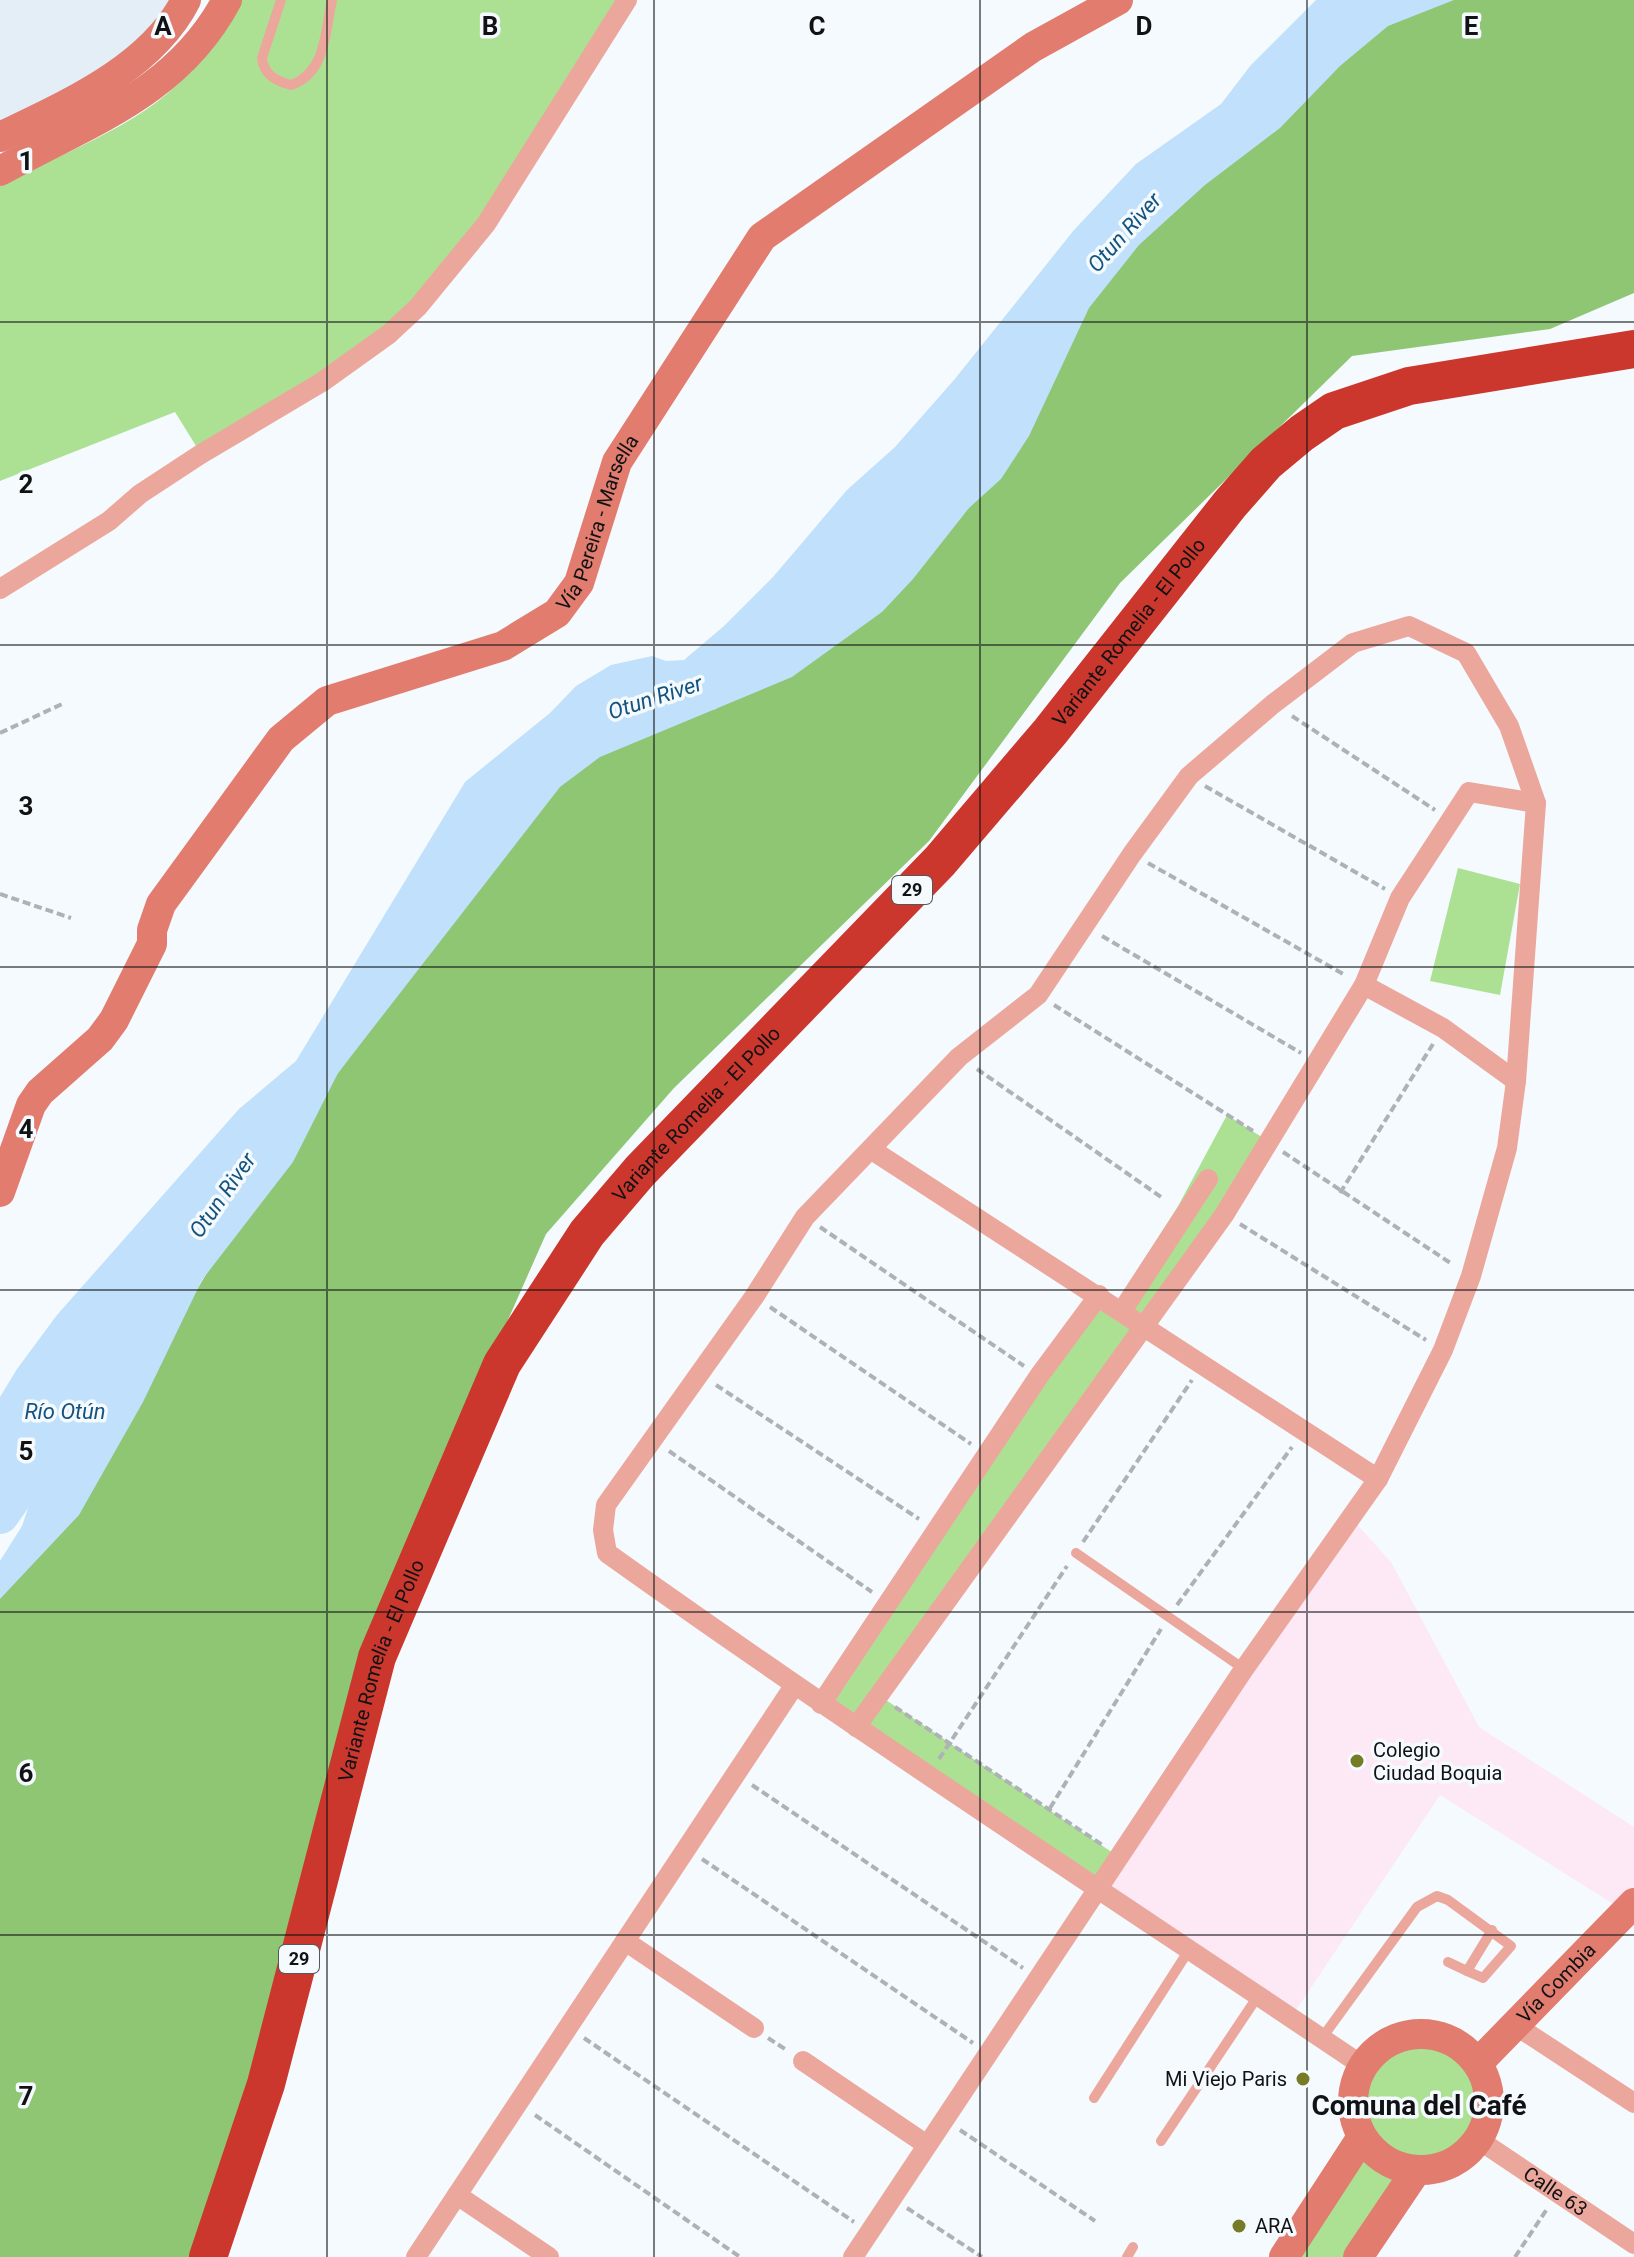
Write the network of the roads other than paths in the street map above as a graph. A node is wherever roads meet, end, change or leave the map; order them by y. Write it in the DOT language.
graph roads {
  1 [pos="186,0"];
  2 [pos="227,0"];
  3 [pos="281,0"];
  4 [pos="332,0"];
  5 [pos="627,0"];
  6 [pos="1118,0"];
  7 [pos="0,137"];
  8 [pos="0,171"];
  9 [pos="1634,349"];
  10 [pos="0,589"];
  11 [pos="1536,803"];
  12 [pos="1364,985"];
  13 [pos="1516,1081"];
  14 [pos="872,1150"];
  15 [pos="1208,1179"];
  16 [pos="0,1192"];
  17 [pos="1099,1295"];
  18 [pos="1122,1311"];
  19 [pos="1145,1326"];
  20 [pos="1378,1479"];
  21 [pos="1076,1553"];
  22 [pos="1244,1669"];
  23 [pos="794,1686"];
  24 [pos="821,1704"];
  25 [pos="856,1727"];
  26 [pos="1098,1889"];
  27 [pos="1634,1903"];
  28 [pos="1492,1930"];
  29 [pos="625,1941"];
  30 [pos="1189,1950"];
  31 [pos="1448,1962"];
  32 [pos="1467,1971"];
  33 [pos="1258,1996"];
  34 [pos="1515,2025"];
  35 [pos="754,2028"];
  36 [pos="1322,2038"];
  37 [pos="803,2061"];
  38 [pos="1478,2063"];
  39 [pos="1363,2066"];
  40 [pos="1094,2098"];
  41 [pos="1634,2103"];
  42 [pos="1362,2137"];
  43 [pos="1479,2140"];
  44 [pos="1161,2141"];
  45 [pos="927,2145"];
  46 [pos="1416,2171"];
  47 [pos="457,2195"];
  48 [pos="1634,2244"];
  49 [pos="208,2257"];
  50 [pos="416,2257"];
  51 [pos="549,2257"];
  52 [pos="853,2257"];
  53 [pos="1284,2257"];
  54 [pos="1358,2257"];
  1 -- 7 [label="street"];
  2 -- 8 [label="street"];
  3 -- 4 [label="lane"];
  5 -- 10 [label="street"];
  6 -- 16 [label="street, Vía Pereira - Marsella"];
  9 -- 49 [label="highway, Variante Romelia - El Pollo / 29"];
  11 -- 12 [label="street"];
  11 -- 13 [label="street"];
  11 -- 14 [label="street"];
  12 -- 13 [label="street"];
  12 -- 19 [label="street"];
  13 -- 20 [label="street"];
  14 -- 17 [label="street"];
  14 -- 23 [label="street"];
  15 -- 18 [label="street"];
  17 -- 18 [label="street"];
  17 -- 24 [label="street"];
  18 -- 19 [label="street"];
  19 -- 20 [label="street"];
  19 -- 25 [label="street"];
  20 -- 22 [label="street"];
  21 -- 22 [label="lane"];
  22 -- 26 [label="street"];
  23 -- 24 [label="street"];
  23 -- 29 [label="street"];
  24 -- 25 [label="street"];
  25 -- 26 [label="street"];
  26 -- 30 [label="street"];
  26 -- 45 [label="street"];
  27 -- 34 [label="street, Vía Combia"];
  28 -- 32 [label="lane"];
  28 -- 32 [label="lane"];
  28 -- 36 [label="lane"];
  29 -- 35 [label="street"];
  29 -- 47 [label="street"];
  30 -- 33 [label="street"];
  30 -- 40 [label="lane"];
  31 -- 32 [label="lane"];
  33 -- 36 [label="street"];
  33 -- 44 [label="lane"];
  34 -- 38 [label="street, Vía Combia"];
  34 -- 41 [label="street"];
  36 -- 39 [label="street"];
  37 -- 45 [label="street"];
  38 -- 39 [label="street"];
  38 -- 43 [label="street"];
  39 -- 42 [label="street"];
  42 -- 46 [label="street"];
  42 -- 53 [label="street"];
  43 -- 46 [label="street"];
  43 -- 48 [label="street, Calle 63"];
  45 -- 52 [label="street"];
  46 -- 54 [label="street"];
  47 -- 50 [label="street"];
  47 -- 51 [label="street"];
}
